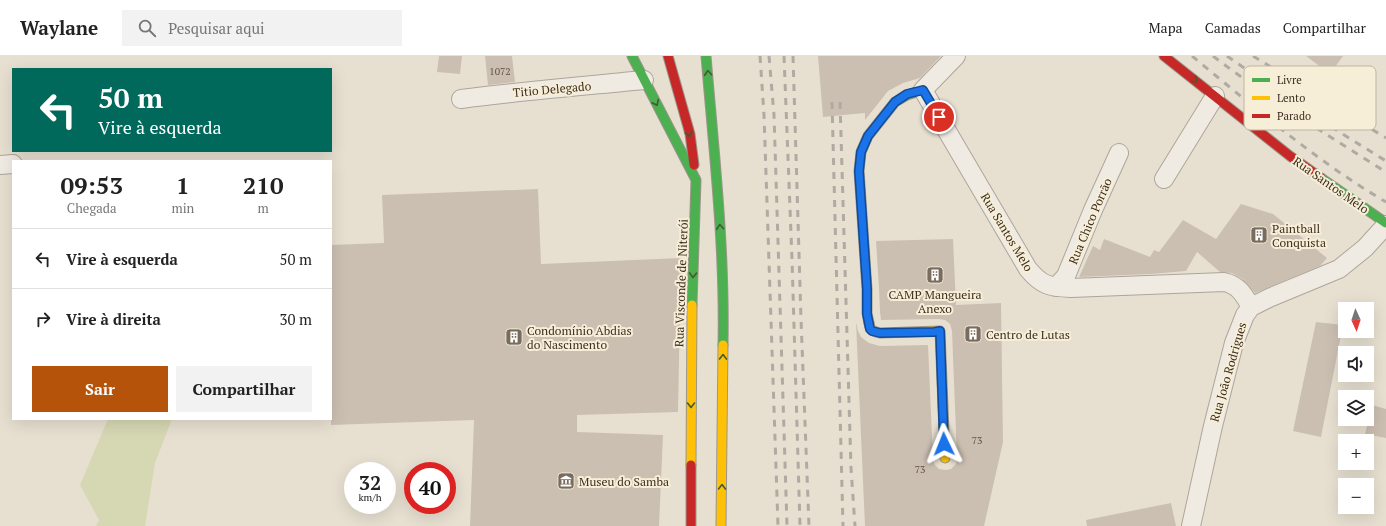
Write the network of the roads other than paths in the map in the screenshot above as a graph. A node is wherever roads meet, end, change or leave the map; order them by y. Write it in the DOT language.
graph roads {
  1 [pos="632,56"];
  2 [pos="668,56"];
  3 [pos="706,56"];
  4 [pos="956,56"];
  5 [pos="1164,56"];
  6 [pos="699,77"];
  7 [pos="644,80"];
  8 [pos="923,90"];
  9 [pos="1215,96"];
  10 [pos="461,98"];
  11 [pos="711,118"];
  12 [pos="1244,119"];
  13 [pos="1258,130"];
  14 [pos="1119,153"];
  15 [pos="12,164"];
  16 [pos="0,165"];
  17 [pos="1164,178"];
  18 [pos="696,180"];
  19 [pos="1386,224"];
  20 [pos="1056,287"];
  21 [pos="1251,307"];
  22 [pos="945,458"];
  23 [pos="691,526"];
  24 [pos="721,526"];
  25 [pos="1191,526"];
  1 -- 7 [label="main road, Rua Visconde de Niterói"];
  2 -- 18 [label="main road, one-way"];
  11 -- 3 [label="main road, one-way"];
  4 -- 8 [label="street"];
  5 -- 9 [label="main road, Rua Santos Melo, one-way"];
  6 -- 11 [label="main road"];
  7 -- 10 [label="street, Titio Delegado"];
  7 -- 18 [label="main road, Rua Visconde de Niterói, one-way"];
  8 -- 20 [label="street, Rua Santos Melo"];
  8 -- 22 [label="main road"];
  9 -- 12 [label="main road, Rua Santos Melo"];
  9 -- 17 [label="street"];
  24 -- 11 [label="main road, one-way"];
  13 -- 19 [label="main road, Rua Santos Melo"];
  14 -- 20 [label="street, Rua Chico Porrão"];
  15 -- 16 [label="street"];
  18 -- 23 [label="main road, Rua Visconde de Niterói, one-way"];
  19 -- 21 [label="street, Rua João Rodrigues"];
  20 -- 21 [label="street, Rua Santos Melo"];
  21 -- 25 [label="street, Rua João Rodrigues"];
}
